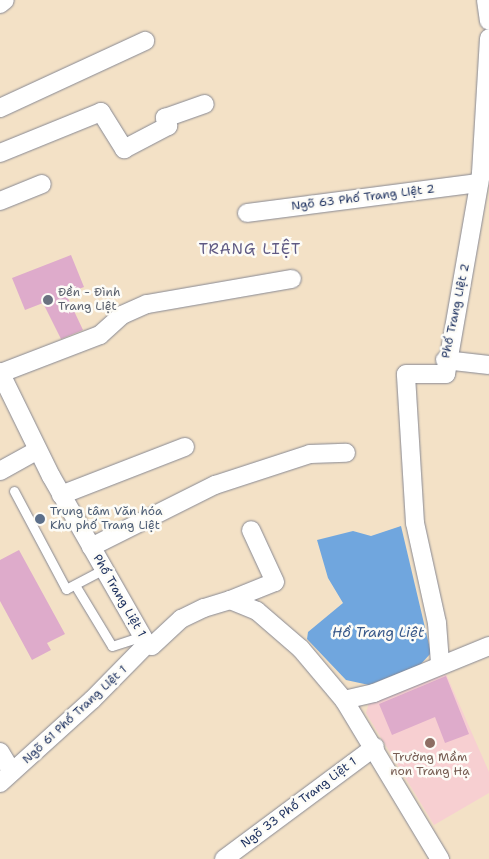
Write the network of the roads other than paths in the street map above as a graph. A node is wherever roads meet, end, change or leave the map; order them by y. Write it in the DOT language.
graph roads {
  1 [pos="5,0"];
  2 [pos="486,0"];
  3 [pos="0,4"];
  4 [pos="489,21"];
  5 [pos="489,38"];
  6 [pos="145,41"];
  7 [pos="205,104"];
  8 [pos="0,108"];
  9 [pos="0,153"];
  10 [pos="479,183"];
  11 [pos="42,184"];
  12 [pos="0,201"];
  13 [pos="247,214"];
  14 [pos="292,279"];
  15 [pos="445,360"];
  16 [pos="489,364"];
  17 [pos="0,373"];
  18 [pos="185,447"];
  19 [pos="38,450"];
  20 [pos="346,453"];
  21 [pos="0,472"];
  22 [pos="14,492"];
  23 [pos="61,495"];
  24 [pos="251,530"];
  25 [pos="91,547"];
  26 [pos="104,569"];
  27 [pos="75,585"];
  28 [pos="230,600"];
  29 [pos="144,640"];
  30 [pos="489,646"];
  31 [pos="440,662"];
  32 [pos="344,700"];
  33 [pos="375,747"];
  34 [pos="0,752"];
  35 [pos="6,777"];
  36 [pos="224,859"];
  37 [pos="440,859"];
  1 -- 3 [label="street"];
  2 -- 4 [label="street"];
  5 -- 10 [label="street, Phố Trang Liệt 2"];
  6 -- 8 [label="street"];
  7 -- 9 [label="street"];
  10 -- 13 [label="street, Ngõ 63 Phố Trang Liệt 2"];
  10 -- 15 [label="street, Phố Trang Liệt 2"];
  11 -- 12 [label="street"];
  14 -- 17 [label="street"];
  15 -- 16 [label="street"];
  15 -- 31 [label="street, Phố Trang Liệt 2"];
  17 -- 19 [label="street, Phố Trang Liệt 1"];
  18 -- 23 [label="street"];
  19 -- 21 [label="street"];
  19 -- 23 [label="street, Phố Trang Liệt 1"];
  20 -- 25 [label="street"];
  22 -- 27 [label="lane"];
  23 -- 25 [label="street, Phố Trang Liệt 1"];
  24 -- 28 [label="street"];
  25 -- 26 [label="street, Phố Trang Liệt 1"];
  26 -- 27 [label="lane"];
  26 -- 29 [label="street, Phố Trang Liệt 1"];
  27 -- 29 [label="lane"];
  28 -- 29 [label="street, Phố Trang Liệt 1"];
  28 -- 32 [label="street"];
  29 -- 35 [label="street, Ngõ 61 Phố Trang Liệt 1"];
  30 -- 31 [label="street"];
  31 -- 32 [label="street"];
  32 -- 33 [label="street"];
  33 -- 36 [label="street, Ngõ 33 Phố Trang Liệt 1"];
  33 -- 37 [label="street"];
  34 -- 35 [label="street"];
}
